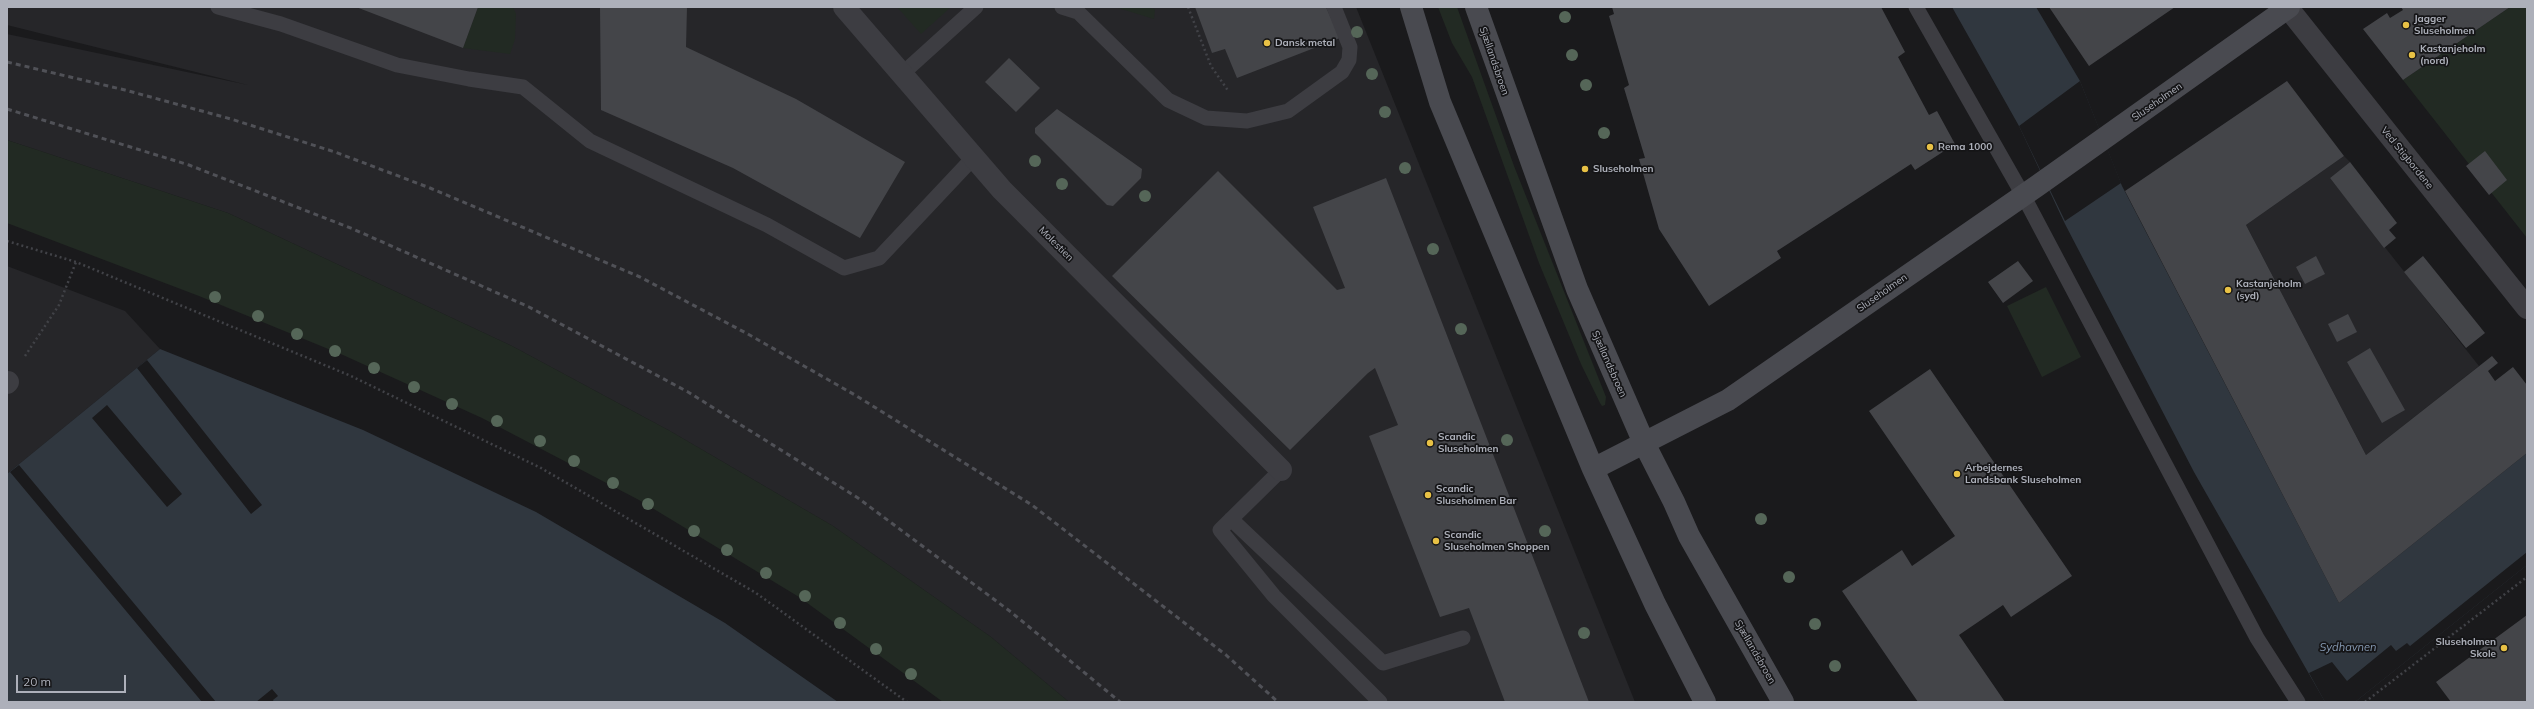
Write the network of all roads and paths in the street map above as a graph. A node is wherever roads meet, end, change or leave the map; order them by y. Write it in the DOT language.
graph roads {
  1 [pos="218,7"];
  2 [pos="844,7"];
  3 [pos="976,7"];
  4 [pos="1062,7"];
  5 [pos="1188,7"];
  6 [pos="1334,7"];
  7 [pos="1411,7"];
  8 [pos="1476,7"];
  9 [pos="1916,7"];
  10 [pos="2288,7"];
  11 [pos="902,74"];
  12 [pos="1248,121"];
  13 [pos="974,157"];
  14 [pos="2023,196"];
  15 [pos="7,240"];
  16 [pos="76,262"];
  17 [pos="2527,308"];
  18 [pos="8,382"];
  19 [pos="1644,443"];
  20 [pos="1593,469"];
  21 [pos="1281,470"];
  22 [pos="1231,519"];
  23 [pos="2527,577"];
  24 [pos="1463,638"];
  25 [pos="907,702"];
  26 [pos="1380,702"];
  27 [pos="1705,702"];
  28 [pos="1783,702"];
  29 [pos="2298,702"];
  30 [pos="2365,702"];
  1 -- 13 [label="lane"];
  2 -- 11 [label="street, Molestien"];
  3 -- 11 [label="lane"];
  4 -- 12 [label="lane"];
  5 -- 12 [label="path"];
  6 -- 12 [label="lane"];
  7 -- 20 [label="street"];
  8 -- 19 [label="street, Sjællandsbroen"];
  9 -- 14 [label="lane"];
  10 -- 14 [label="street, Sluseholmen"];
  10 -- 17 [label="street, Ved Stigbordene"];
  11 -- 13 [label="street, Molestien"];
  13 -- 21 [label="street, Molestien"];
  14 -- 19 [label="street, Sluseholmen"];
  14 -- 29 [label="lane"];
  15 -- 16 [label="path"];
  16 -- 18 [label="path"];
  16 -- 25 [label="path"];
  19 -- 20 [label="street, Sluseholmen"];
  19 -- 28 [label="street, Sjællandsbroen"];
  20 -- 27 [label="street"];
  21 -- 22 [label="lane"];
  22 -- 24 [label="lane"];
  22 -- 26 [label="lane"];
  23 -- 30 [label="path"];
}
